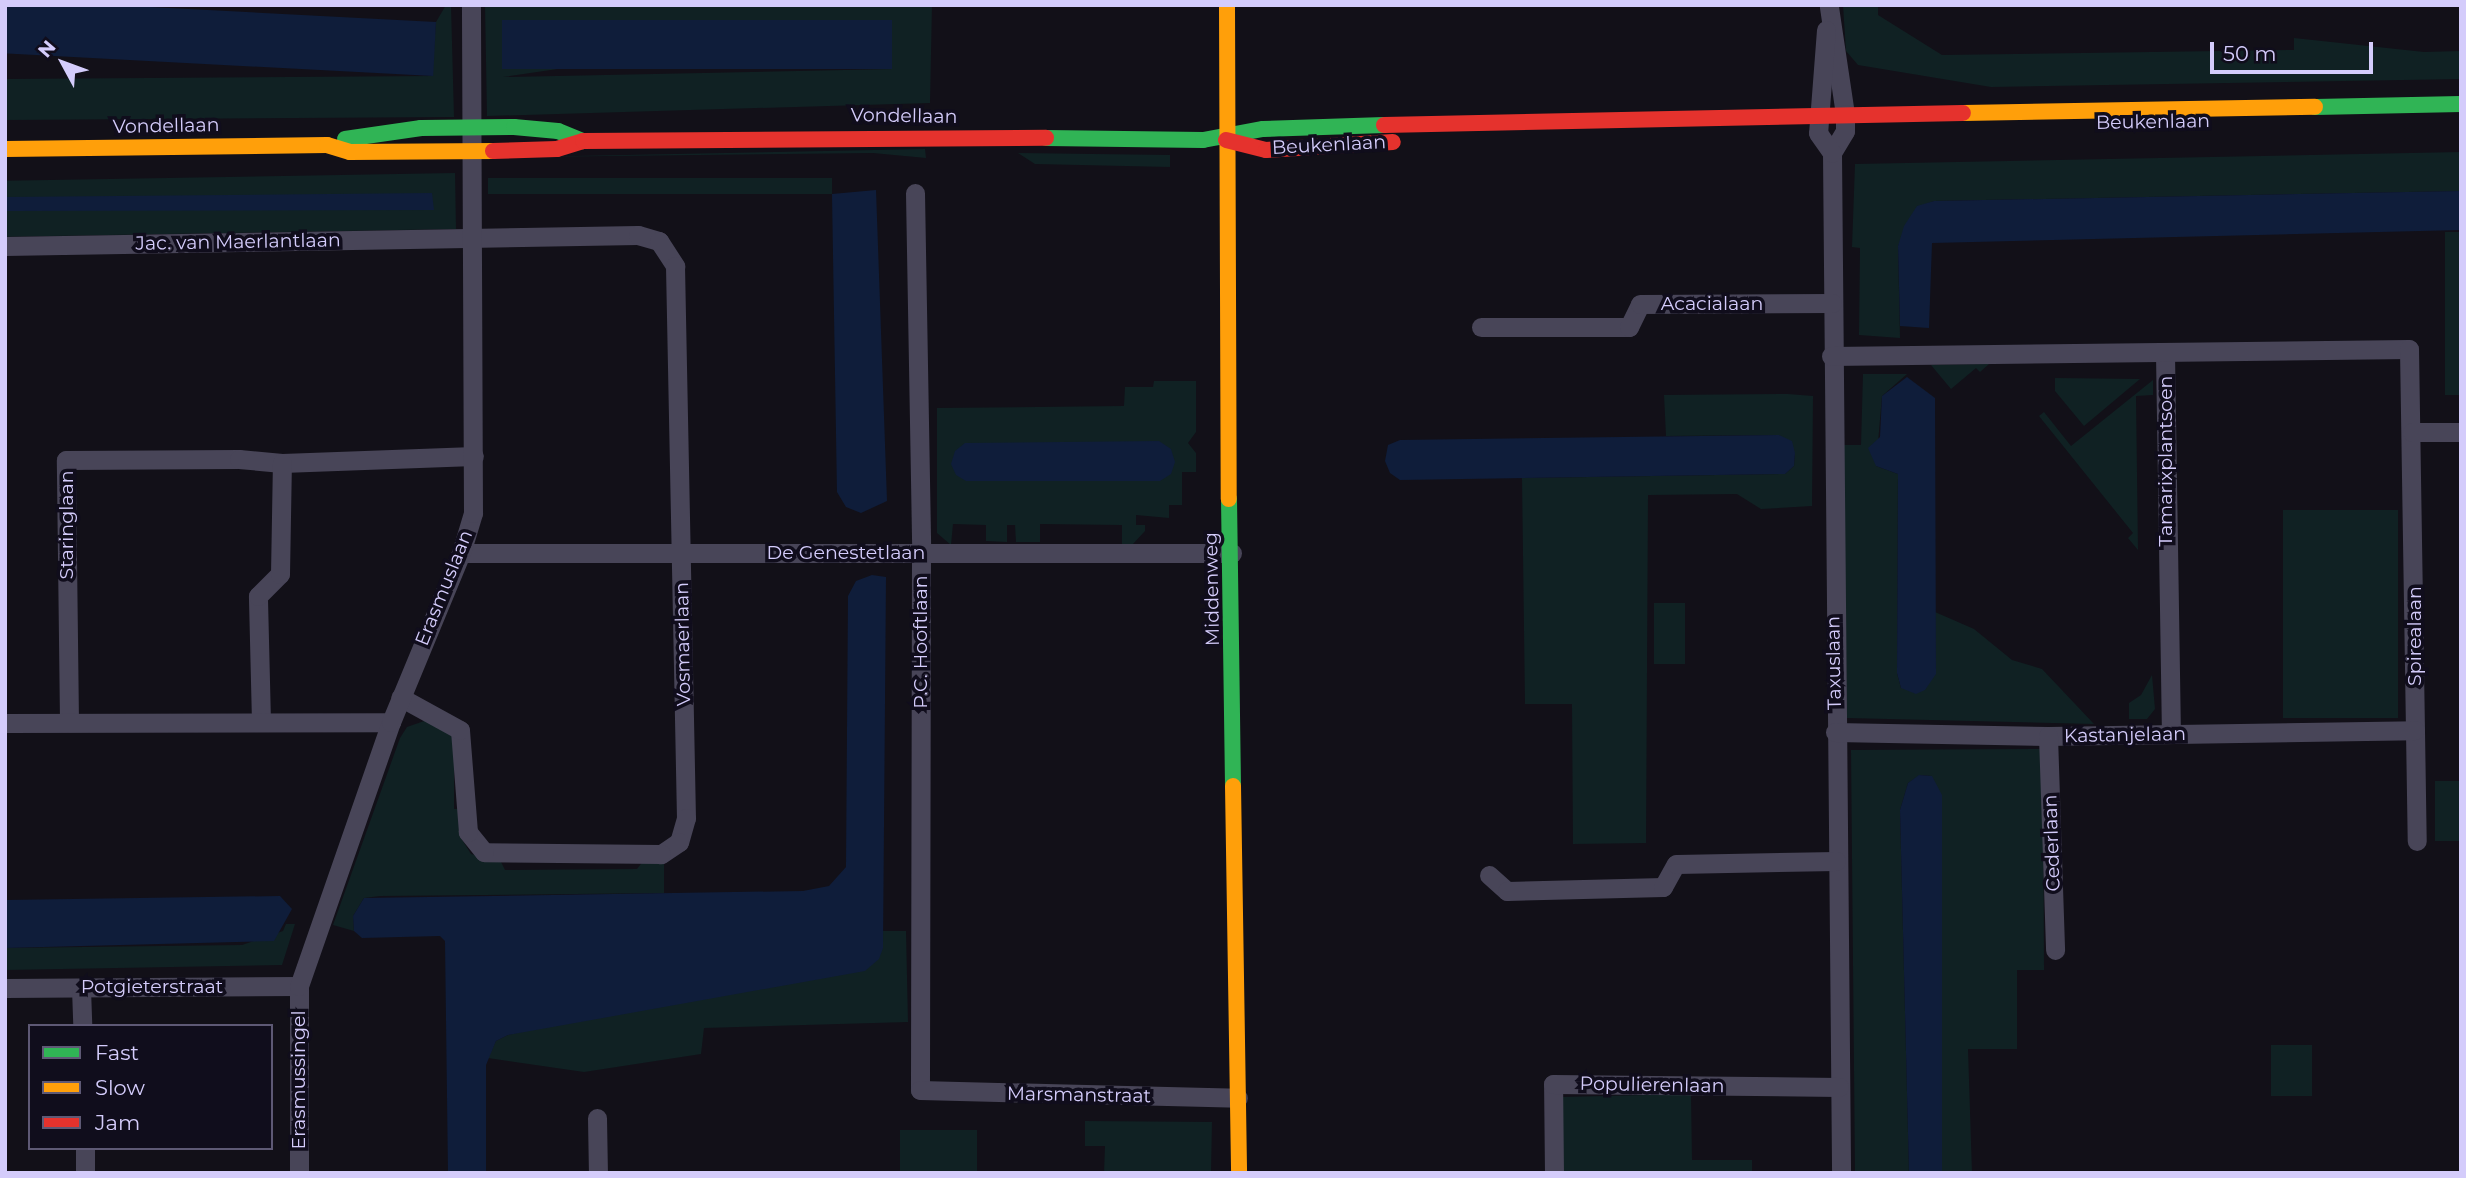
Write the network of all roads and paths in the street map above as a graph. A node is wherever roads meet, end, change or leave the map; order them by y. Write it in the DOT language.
graph roads {
  1 [pos="471,5"];
  2 [pos="1227,5"];
  3 [pos="1829,6"];
  4 [pos="2461,104"];
  5 [pos="2461,117"];
  6 [pos="1845,120"];
  7 [pos="1817,121"];
  8 [pos="472,128"];
  9 [pos="1224,140"];
  10 [pos="583,141"];
  11 [pos="327,145"];
  12 [pos="5,149"];
  13 [pos="471,151"];
  14 [pos="1832,153"];
  15 [pos="915,193"];
  16 [pos="471,237"];
  17 [pos="5,246"];
  18 [pos="1832,303"];
  19 [pos="1481,327"];
  20 [pos="2165,354"];
  21 [pos="1831,356"];
  22 [pos="2412,432"];
  23 [pos="2461,432"];
  24 [pos="474,456"];
  25 [pos="282,464"];
  26 [pos="461,553"];
  27 [pos="681,553"];
  28 [pos="921,553"];
  29 [pos="1232,553"];
  30 [pos="400,697"];
  31 [pos="69,721"];
  32 [pos="261,722"];
  33 [pos="391,722"];
  34 [pos="5,723"];
  35 [pos="2415,730"];
  36 [pos="1835,732"];
  37 [pos="2171,734"];
  38 [pos="2048,736"];
  39 [pos="2417,841"];
  40 [pos="1836,860"];
  41 [pos="1489,875"];
  42 [pos="2055,950"];
  43 [pos="299,986"];
  44 [pos="5,988"];
  45 [pos="81,988"];
  46 [pos="82,1024"];
  47 [pos="1839,1087"];
  48 [pos="920,1090"];
  49 [pos="1238,1098"];
  50 [pos="597,1118"];
  51 [pos="85,1150"];
  52 [pos="85,1173"];
  53 [pos="299,1173"];
  54 [pos="598,1173"];
  55 [pos="1238,1173"];
  56 [pos="1554,1173"];
  57 [pos="1840,1173"];
  1 -- 8 [label="street, Erasmuslaan"];
  2 -- 9 [label="street, Middenweg"];
  3 -- 6 [label="street"];
  3 -- 7 [label="street"];
  4 -- 6 [label="street, Beukenlaan"];
  5 -- 6 [label="street, Beukenlaan"];
  6 -- 7 [label="street, Beukenlaan"];
  6 -- 14 [label="street, Taxuslaan"];
  7 -- 9 [label="street, Beukenlaan"];
  7 -- 14 [label="street, Taxuslaan"];
  8 -- 10 [label="street, Vondellaan"];
  8 -- 11 [label="street, Vondellaan"];
  8 -- 13 [label="street, Erasmuslaan"];
  9 -- 10 [label="street, Vondellaan"];
  9 -- 29 [label="street, Middenweg"];
  10 -- 13 [label="street, Vondellaan"];
  11 -- 12 [label="street, Vondellaan"];
  11 -- 13 [label="street, Vondellaan"];
  13 -- 16 [label="street, Erasmuslaan"];
  14 -- 18 [label="street, Taxuslaan"];
  15 -- 28 [label="street, P.C. Hooftlaan"];
  16 -- 17 [label="street, Jac. van Maerlantlaan"];
  16 -- 24 [label="street, Erasmuslaan"];
  16 -- 27 [label="street, Vosmaerlaan"];
  18 -- 19 [label="street, Acacialaan"];
  18 -- 21 [label="street, Taxuslaan"];
  20 -- 21 [label="street, Tamarixplantsoen"];
  20 -- 22 [label="street, Spirealaan"];
  20 -- 37 [label="street, Tamarixplantsoen"];
  21 -- 36 [label="street, Taxuslaan"];
  22 -- 23 [label="street"];
  22 -- 35 [label="street, Spirealaan"];
  24 -- 25 [label="street, Staringlaan"];
  24 -- 26 [label="street, Erasmuslaan"];
  25 -- 31 [label="street, Staringlaan"];
  25 -- 32 [label="street"];
  26 -- 27 [label="street, De Genestetlaan"];
  26 -- 30 [label="street, Erasmuslaan"];
  27 -- 28 [label="street, De Genestetlaan"];
  27 -- 30 [label="street, Vosmaerlaan"];
  28 -- 29 [label="street, De Genestetlaan"];
  28 -- 48 [label="street, P.C. Hooftlaan"];
  29 -- 49 [label="street, Middenweg"];
  30 -- 33 [label="street, Erasmuslaan"];
  31 -- 32 [label="street"];
  31 -- 34 [label="street"];
  32 -- 33 [label="street"];
  33 -- 43 [label="street, Erasmuslaan"];
  35 -- 37 [label="street, Kastanjelaan"];
  35 -- 39 [label="street, Spirealaan"];
  36 -- 38 [label="street, Kastanjelaan"];
  36 -- 40 [label="street, Taxuslaan"];
  37 -- 38 [label="street, Kastanjelaan"];
  38 -- 42 [label="street, Cederlaan"];
  40 -- 41 [label="street"];
  40 -- 47 [label="street, Taxuslaan"];
  43 -- 45 [label="street, Potgieterstraat"];
  43 -- 53 [label="street, Erasmussingel"];
  44 -- 45 [label="street, Potgieterstraat"];
  45 -- 46 [label="street"];
  47 -- 56 [label="street, Populierenlaan"];
  47 -- 57 [label="street, Taxuslaan"];
  48 -- 49 [label="street, Marsmanstraat"];
  49 -- 55 [label="street, Middenweg"];
  50 -- 54 [label="street"];
  51 -- 52 [label="street"];
}
